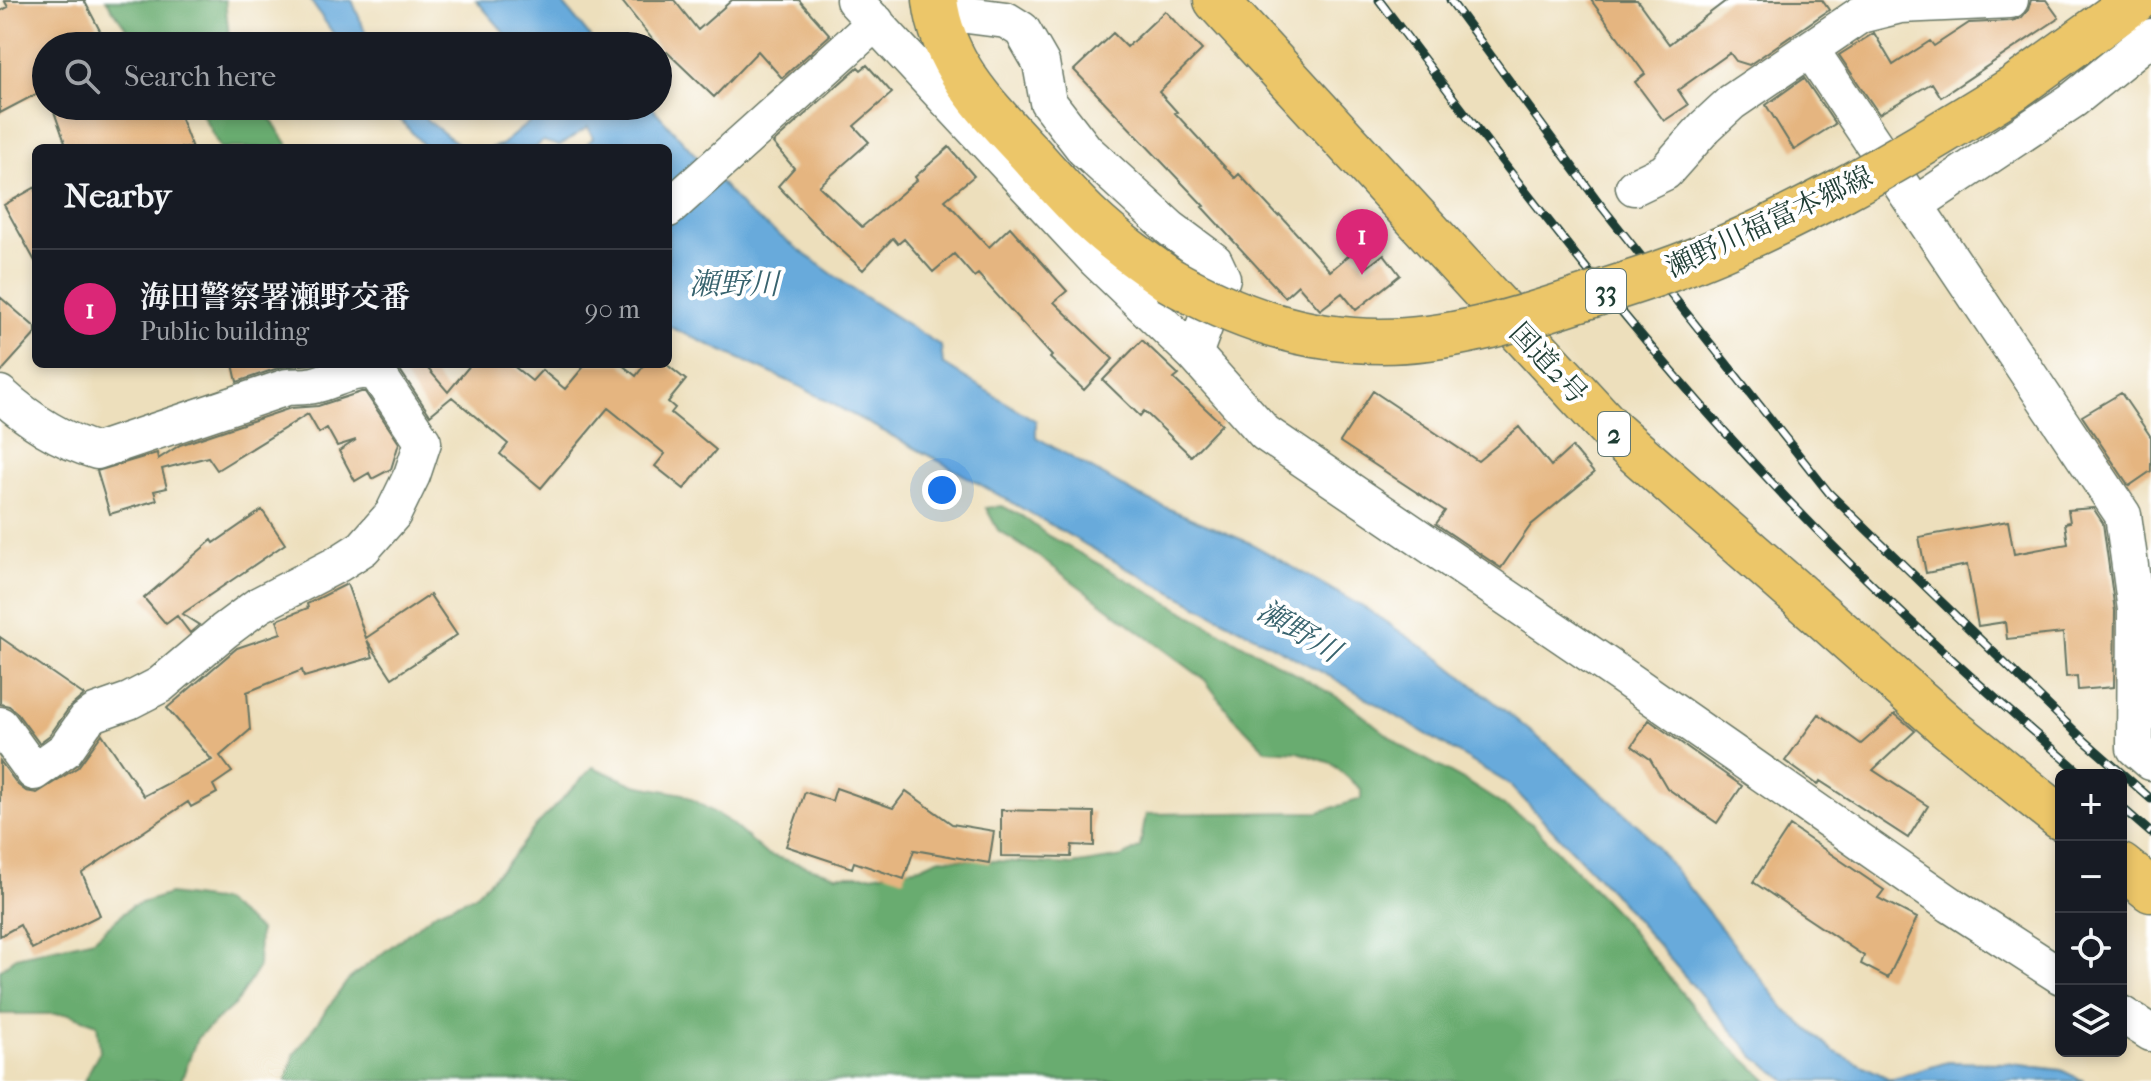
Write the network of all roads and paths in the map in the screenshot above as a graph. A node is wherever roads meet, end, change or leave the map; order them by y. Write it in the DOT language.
graph roads {
  1 [pos="1216,0"];
  2 [pos="2010,0"];
  3 [pos="2136,0"];
  4 [pos="936,6"];
  5 [pos="1855,8"];
  6 [pos="865,11"];
  7 [pos="2151,37"];
  8 [pos="1810,49"];
  9 [pos="1634,187"];
  10 [pos="672,205"];
  11 [pos="1915,205"];
  12 [pos="1194,354"];
  13 [pos="385,368"];
  14 [pos="0,394"];
  15 [pos="2139,539"];
  16 [pos="2143,688"];
  17 [pos="0,725"];
  18 [pos="2151,762"];
  19 [pos="2055,813"];
  20 [pos="2127,871"];
  21 [pos="2151,890"];
  22 [pos="2055,972"];
  23 [pos="2127,1018"];
  24 [pos="2151,1033"];
  1 -- 19 [label="main road, 国道2号 / 2"];
  2 -- 5 [label="street"];
  3 -- 4 [label="main road, 瀬野川福富本郷線 / 33, bridge"];
  4 -- 12 [label="street"];
  5 -- 8 [label="street"];
  6 -- 10 [label="street"];
  6 -- 12 [label="street"];
  7 -- 11 [label="street"];
  8 -- 9 [label="street"];
  8 -- 11 [label="street"];
  11 -- 15 [label="street"];
  12 -- 22 [label="street"];
  13 -- 14 [label="street"];
  13 -- 17 [label="street"];
  15 -- 16 [label="street"];
  16 -- 18 [label="street"];
  20 -- 21 [label="main road"];
  23 -- 24 [label="street"];
}
